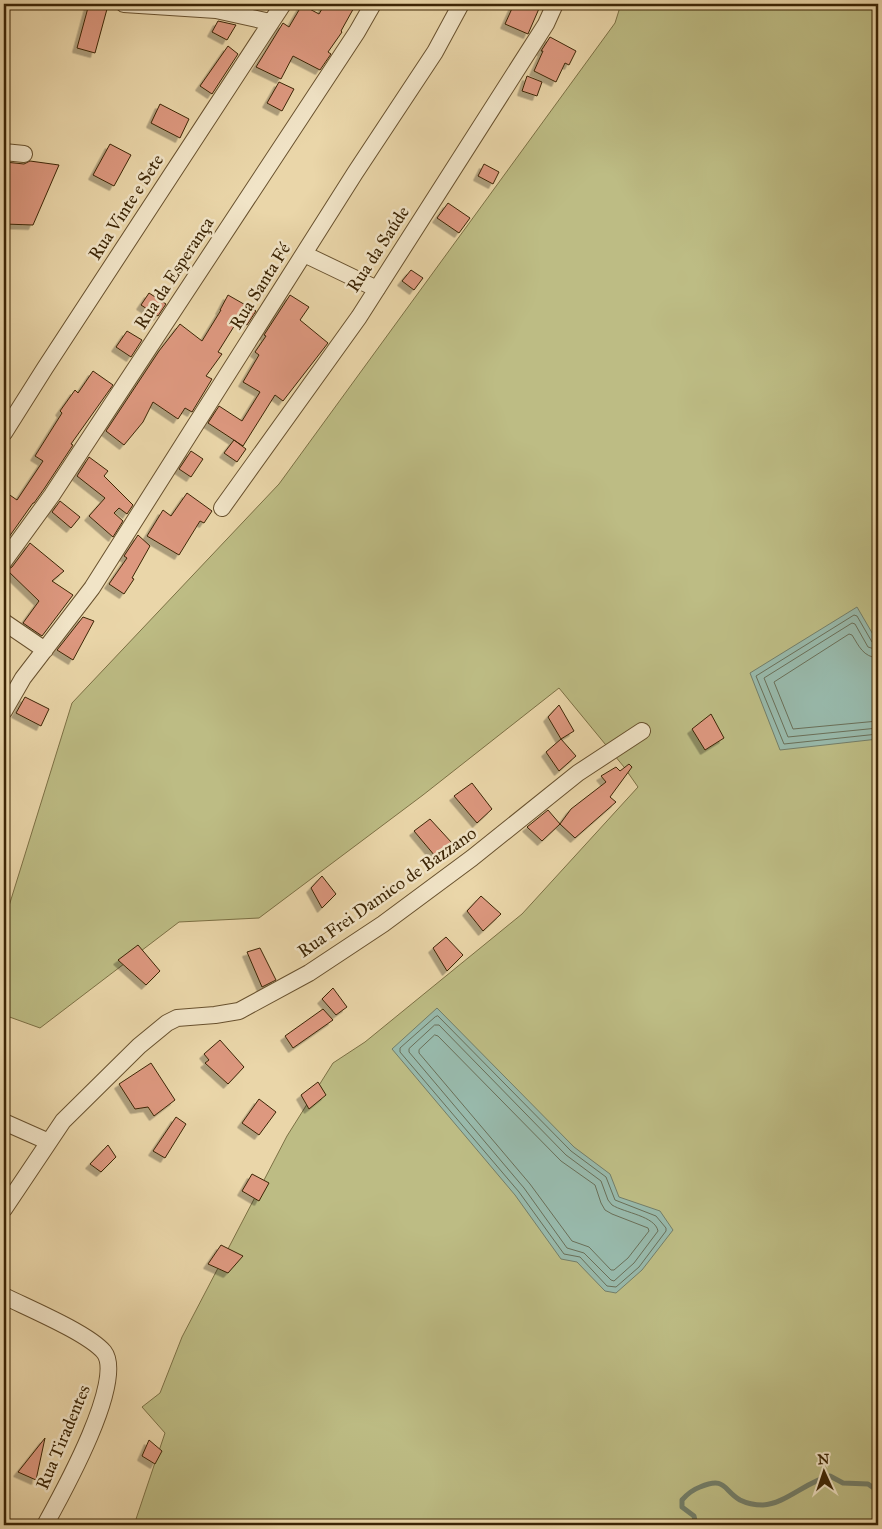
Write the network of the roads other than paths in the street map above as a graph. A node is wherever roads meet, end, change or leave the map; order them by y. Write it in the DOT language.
graph roads {
  1 [pos="124,4"];
  2 [pos="283,4"];
  3 [pos="373,4"];
  4 [pos="462,4"];
  5 [pos="555,4"];
  6 [pos="270,22"];
  7 [pos="4,152"];
  8 [pos="24,154"];
  9 [pos="304,254"];
  10 [pos="377,288"];
  11 [pos="4,434"];
  12 [pos="222,508"];
  13 [pos="4,561"];
  14 [pos="4,622"];
  15 [pos="45,650"];
  16 [pos="4,711"];
  17 [pos="642,731"];
  18 [pos="4,1122"];
  19 [pos="49,1142"];
  20 [pos="4,1208"];
  21 [pos="4,1296"];
  22 [pos="45,1525"];
  1 -- 6 [label="street"];
  2 -- 6 [label="street, Rua Vinte e Sete"];
  3 -- 13 [label="street, Rua da Esperança"];
  4 -- 9 [label="street, Rua Santa Fé"];
  5 -- 10 [label="street, Rua da Saúde"];
  6 -- 11 [label="street, Rua Vinte e Sete"];
  7 -- 8 [label="street"];
  9 -- 10 [label="street"];
  9 -- 15 [label="street, Rua Santa Fé"];
  10 -- 12 [label="street, Rua da Saúde"];
  14 -- 15 [label="street"];
  15 -- 16 [label="street, Rua Santa Fé"];
  17 -- 19 [label="street, Rua Frei Damico de Bazzano"];
  18 -- 19 [label="street"];
  19 -- 20 [label="street, Rua Frei Damico de Bazzano"];
  21 -- 22 [label="street, Rua Tiradentes"];
}
